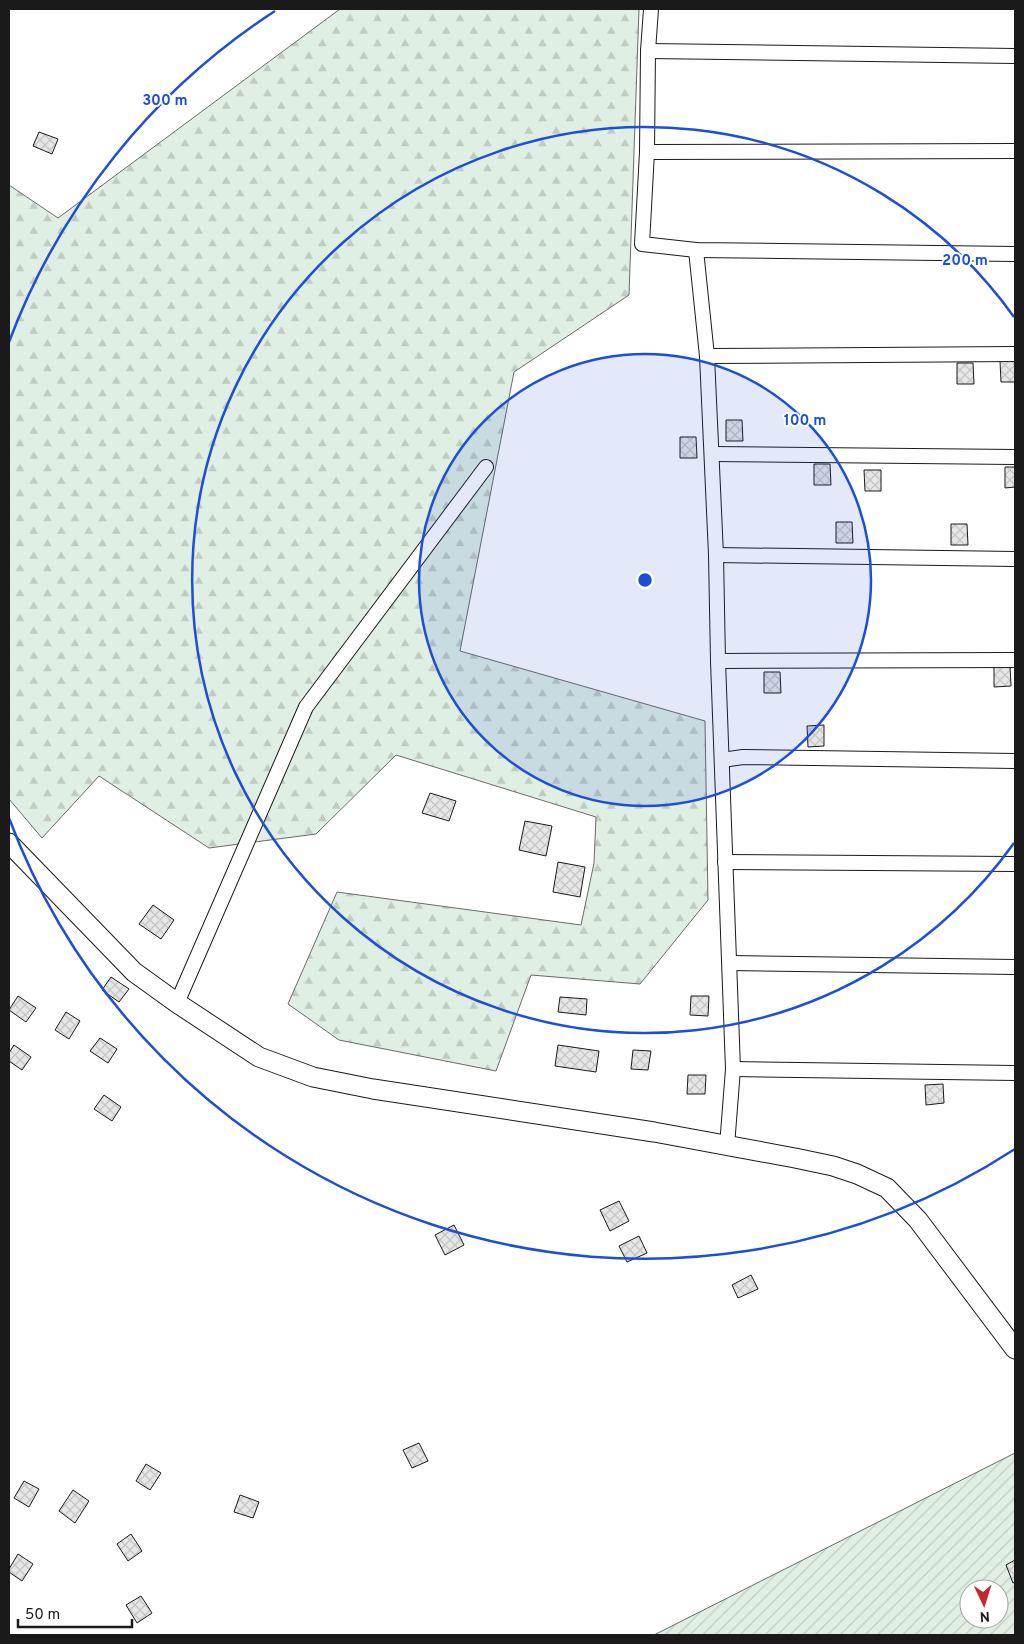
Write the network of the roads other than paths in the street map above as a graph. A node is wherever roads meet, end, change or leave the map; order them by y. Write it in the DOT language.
graph roads {
  1 [pos="651,9"];
  2 [pos="648,51"];
  3 [pos="1015,56"];
  4 [pos="1015,151"];
  5 [pos="647,152"];
  6 [pos="696,250"];
  7 [pos="1015,254"];
  8 [pos="1015,354"];
  9 [pos="708,356"];
  10 [pos="713,454"];
  11 [pos="1015,457"];
  12 [pos="486,467"];
  13 [pos="716,555"];
  14 [pos="1015,559"];
  15 [pos="1015,660"];
  16 [pos="718,661"];
  17 [pos="722,760"];
  18 [pos="1015,762"];
  19 [pos="9,843"];
  20 [pos="725,862"];
  21 [pos="1015,864"];
  22 [pos="730,963"];
  23 [pos="1015,967"];
  24 [pos="177,1003"];
  25 [pos="734,1069"];
  26 [pos="1015,1073"];
  27 [pos="728,1146"];
  28 [pos="1015,1349"];
  1 -- 2 [label="street"];
  2 -- 3 [label="street"];
  2 -- 5 [label="street"];
  4 -- 5 [label="street"];
  5 -- 6 [label="street"];
  6 -- 7 [label="street"];
  6 -- 9 [label="street"];
  8 -- 9 [label="street"];
  9 -- 10 [label="street"];
  10 -- 11 [label="street"];
  10 -- 13 [label="street"];
  12 -- 24 [label="street"];
  13 -- 14 [label="street"];
  13 -- 16 [label="street"];
  15 -- 16 [label="street"];
  16 -- 17 [label="street"];
  17 -- 18 [label="street"];
  17 -- 20 [label="street"];
  19 -- 24 [label="main road"];
  20 -- 21 [label="street"];
  20 -- 22 [label="street"];
  22 -- 23 [label="street"];
  22 -- 25 [label="street"];
  24 -- 27 [label="main road"];
  25 -- 26 [label="street"];
  25 -- 27 [label="street"];
  27 -- 28 [label="main road"];
}
